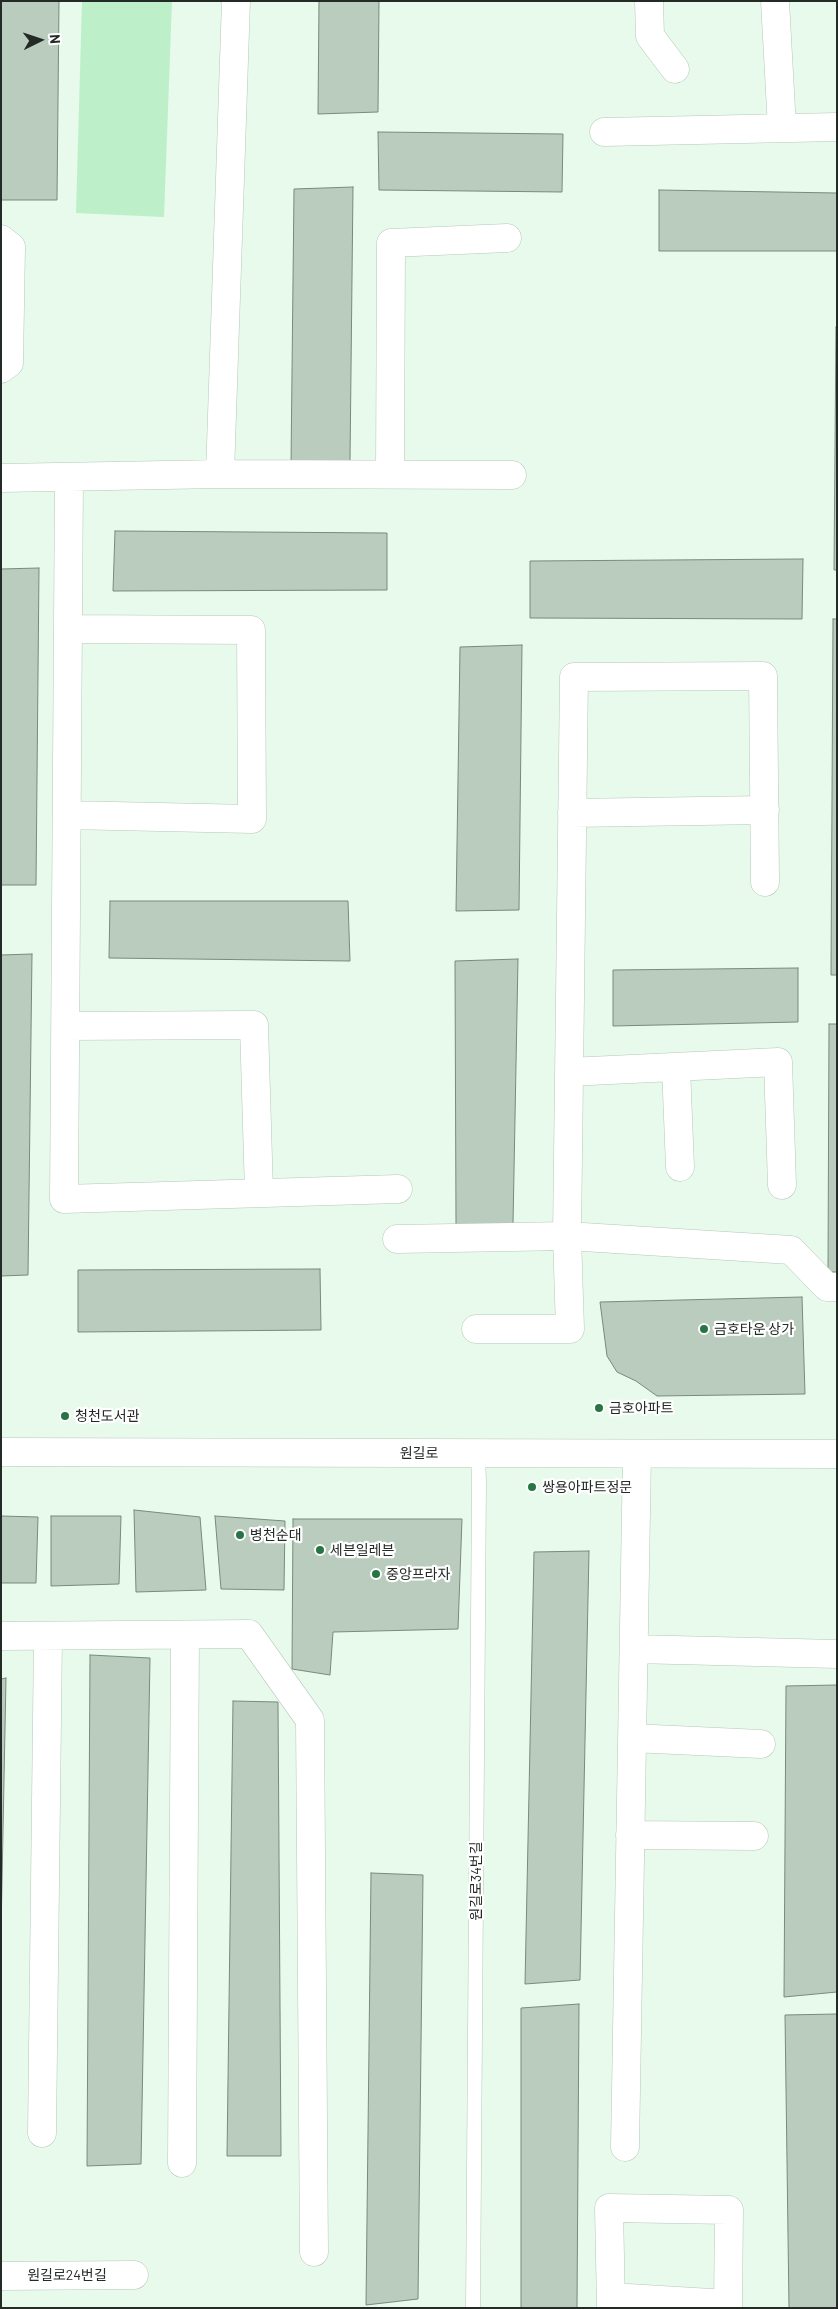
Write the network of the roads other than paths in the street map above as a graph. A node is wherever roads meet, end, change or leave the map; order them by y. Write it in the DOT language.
graph roads {
  1 [pos="236,1"];
  2 [pos="649,1"];
  3 [pos="775,1"];
  4 [pos="675,69"];
  5 [pos="837,127"];
  6 [pos="782,128"];
  7 [pos="604,132"];
  8 [pos="507,238"];
  9 [pos="1,239"];
  10 [pos="1,369"];
  11 [pos="220,474"];
  12 [pos="390,474"];
  13 [pos="512,475"];
  14 [pos="69,477"];
  15 [pos="1,478"];
  16 [pos="68,629"];
  17 [pos="764,810"];
  18 [pos="572,813"];
  19 [pos="67,815"];
  20 [pos="765,882"];
  21 [pos="66,1026"];
  22 [pos="676,1067"];
  23 [pos="569,1072"];
  24 [pos="680,1166"];
  25 [pos="782,1185"];
  26 [pos="398,1189"];
  27 [pos="259,1193"];
  28 [pos="567,1236"];
  29 [pos="397,1239"];
  30 [pos="837,1287"];
  31 [pos="476,1329"];
  32 [pos="1,1452"];
  33 [pos="478,1454"];
  34 [pos="637,1454"];
  35 [pos="837,1454"];
  36 [pos="185,1635"];
  37 [pos="1,1636"];
  38 [pos="48,1636"];
  39 [pos="634,1649"];
  40 [pos="837,1654"];
  41 [pos="632,1738"];
  42 [pos="761,1744"];
  43 [pos="630,1835"];
  44 [pos="754,1836"];
  45 [pos="42,2133"];
  46 [pos="625,2147"];
  47 [pos="182,2163"];
  48 [pos="314,2252"];
  49 [pos="134,2275"];
  50 [pos="1,2276"];
  51 [pos="611,2302"];
  52 [pos="728,2306"];
  53 [pos="473,2308"];
  1 -- 11 [label="street"];
  2 -- 4 [label="street"];
  3 -- 6 [label="street"];
  5 -- 6 [label="street"];
  6 -- 7 [label="street"];
  8 -- 12 [label="street"];
  9 -- 10 [label="street"];
  11 -- 12 [label="street"];
  11 -- 14 [label="street"];
  12 -- 13 [label="street"];
  14 -- 15 [label="street"];
  14 -- 16 [label="street"];
  16 -- 19 [label="street"];
  16 -- 19 [label="street"];
  17 -- 18 [label="street"];
  17 -- 18 [label="street"];
  17 -- 20 [label="street"];
  18 -- 23 [label="street"];
  19 -- 21 [label="street"];
  21 -- 27 [label="street"];
  21 -- 27 [label="street"];
  22 -- 23 [label="street"];
  22 -- 24 [label="street"];
  22 -- 25 [label="street"];
  23 -- 28 [label="street"];
  26 -- 27 [label="street"];
  28 -- 29 [label="street"];
  28 -- 30 [label="street"];
  28 -- 31 [label="street"];
  32 -- 33 [label="street, 원길로"];
  33 -- 34 [label="street, 원길로"];
  33 -- 53 [label="lane, 원길로34번길"];
  34 -- 35 [label="street, 원길로"];
  34 -- 39 [label="street"];
  36 -- 38 [label="street"];
  36 -- 47 [label="street"];
  36 -- 48 [label="street"];
  37 -- 38 [label="street"];
  38 -- 45 [label="street"];
  39 -- 40 [label="street"];
  39 -- 41 [label="street"];
  41 -- 42 [label="street"];
  41 -- 43 [label="street"];
  43 -- 44 [label="street"];
  43 -- 46 [label="street"];
  49 -- 50 [label="street, 원길로24번길"];
  51 -- 52 [label="street"];
  51 -- 52 [label="street"];
}
